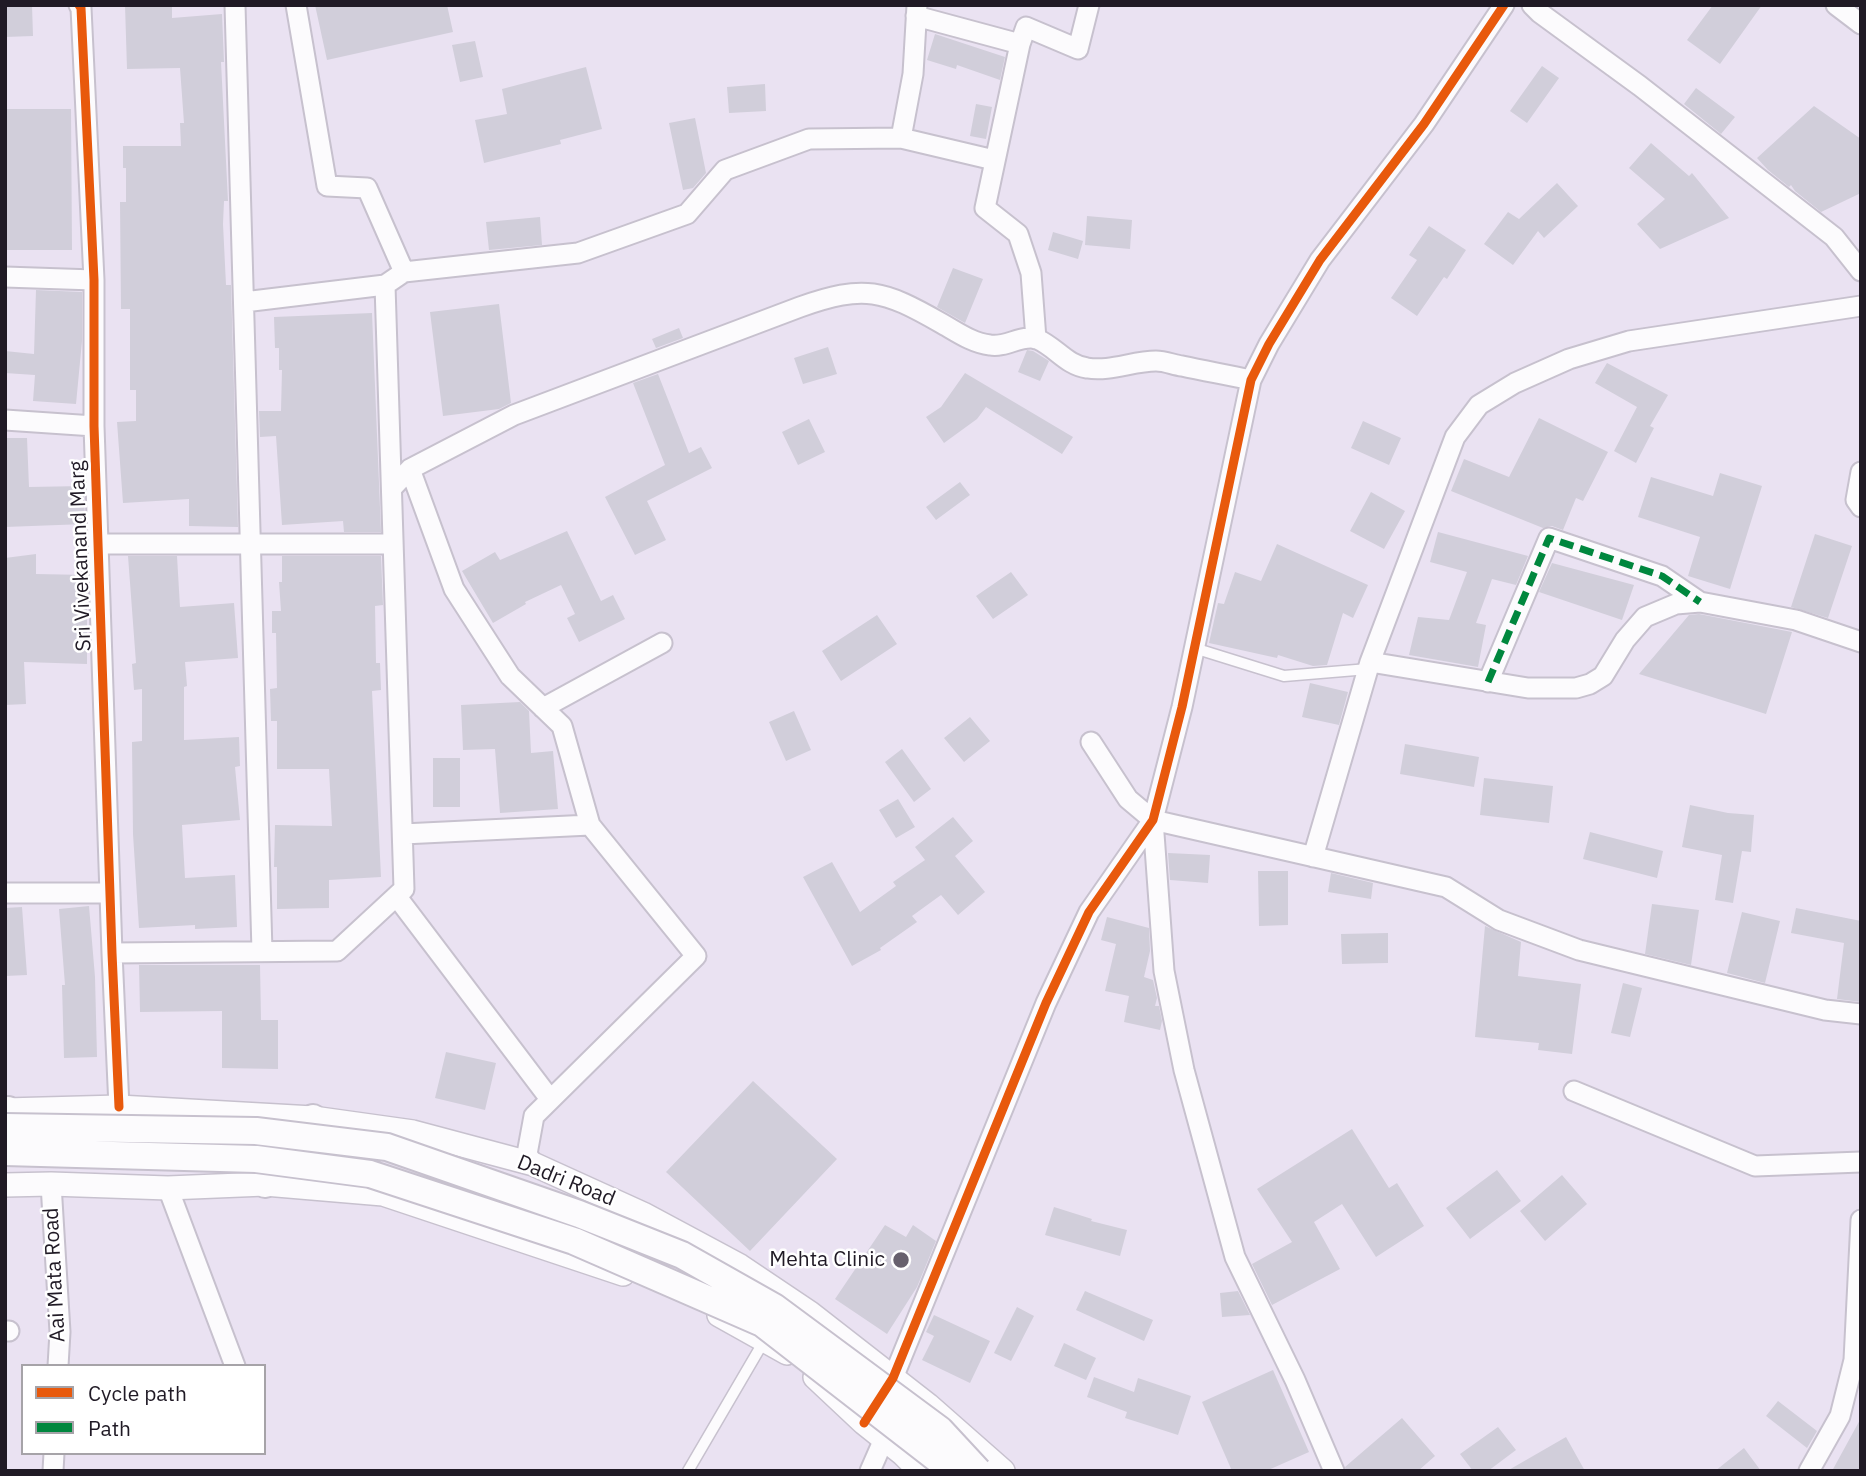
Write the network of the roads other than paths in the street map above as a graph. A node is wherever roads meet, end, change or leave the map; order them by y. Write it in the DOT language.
graph roads {
  1 [pos="79,5"];
  2 [pos="235,5"];
  3 [pos="296,5"];
  4 [pos="1089,5"];
  5 [pos="1504,5"];
  6 [pos="1532,5"];
  7 [pos="1836,5"];
  8 [pos="917,10"];
  9 [pos="1861,24"];
  10 [pos="1020,44"];
  11 [pos="901,138"];
  12 [pos="994,160"];
  13 [pos="1861,271"];
  14 [pos="404,272"];
  15 [pos="5,277"];
  16 [pos="94,280"];
  17 [pos="385,285"];
  18 [pos="244,302"];
  19 [pos="1861,306"];
  20 [pos="1036,339"];
  21 [pos="1251,380"];
  22 [pos="5,420"];
  23 [pos="94,426"];
  24 [pos="410,469"];
  25 [pos="1861,472"];
  26 [pos="392,488"];
  27 [pos="1861,508"];
  28 [pos="98,544"];
  29 [pos="251,544"];
  30 [pos="393,544"];
  31 [pos="1700,602"];
  32 [pos="1861,642"];
  33 [pos="662,643"];
  34 [pos="1194,648"];
  35 [pos="1369,665"];
  36 [pos="1488,682"];
  37 [pos="543,708"];
  38 [pos="1091,742"];
  39 [pos="1153,820"];
  40 [pos="590,825"];
  41 [pos="403,834"];
  42 [pos="1312,856"];
  43 [pos="5,893"];
  44 [pos="110,893"];
  45 [pos="397,897"];
  46 [pos="262,951"];
  47 [pos="112,953"];
  48 [pos="1861,1014"];
  49 [pos="1574,1091"];
  50 [pos="550,1099"];
  51 [pos="119,1107"];
  52 [pos="6,1115"];
  53 [pos="313,1118"];
  54 [pos="5,1152"];
  55 [pos="1861,1162"];
  56 [pos="533,1164"];
  57 [pos="51,1184"];
  58 [pos="265,1184"];
  59 [pos="5,1185"];
  60 [pos="168,1188"];
  61 [pos="1861,1220"];
  62 [pos="764,1340"];
  63 [pos="58,1364"];
  64 [pos="233,1364"];
  65 [pos="893,1378"];
  66 [pos="864,1423"];
  67 [pos="884,1439"];
  68 [pos="688,1471"];
  69 [pos="870,1471"];
  70 [pos="920,1471"];
  71 [pos="953,1471"];
  72 [pos="978,1471"];
  73 [pos="1003,1471"];
  74 [pos="1334,1471"];
  75 [pos="1809,1471"];
  1 -- 16 [label="street, Sri Vivekanand Marg"];
  2 -- 18 [label="street"];
  3 -- 14 [label="street"];
  4 -- 10 [label="street"];
  5 -- 21 [label="street"];
  6 -- 13 [label="street"];
  7 -- 9 [label="street"];
  8 -- 10 [label="street"];
  8 -- 11 [label="street"];
  10 -- 12 [label="street"];
  11 -- 12 [label="street"];
  11 -- 14 [label="street"];
  12 -- 20 [label="street"];
  14 -- 17 [label="street"];
  15 -- 16 [label="street"];
  16 -- 23 [label="street, Sri Vivekanand Marg"];
  17 -- 18 [label="street"];
  17 -- 26 [label="street"];
  18 -- 29 [label="street"];
  19 -- 35 [label="street"];
  20 -- 21 [label="street"];
  20 -- 24 [label="street"];
  21 -- 34 [label="street"];
  22 -- 23 [label="street"];
  23 -- 28 [label="street, Sri Vivekanand Marg"];
  24 -- 26 [label="street"];
  24 -- 37 [label="street"];
  25 -- 27 [label="street"];
  26 -- 30 [label="street"];
  28 -- 29 [label="street"];
  28 -- 44 [label="street, Sri Vivekanand Marg"];
  29 -- 30 [label="street"];
  29 -- 46 [label="street"];
  30 -- 41 [label="street"];
  31 -- 32 [label="street"];
  31 -- 36 [label="street"];
  31 -- 36 [label="street"];
  33 -- 37 [label="street"];
  34 -- 35 [label="lane"];
  34 -- 39 [label="street"];
  35 -- 36 [label="street"];
  35 -- 42 [label="street"];
  37 -- 40 [label="street"];
  38 -- 39 [label="street"];
  39 -- 42 [label="street"];
  39 -- 65 [label="street"];
  39 -- 74 [label="street"];
  40 -- 41 [label="street"];
  40 -- 50 [label="street"];
  41 -- 45 [label="street"];
  42 -- 48 [label="street"];
  43 -- 44 [label="street"];
  44 -- 47 [label="street, Sri Vivekanand Marg"];
  45 -- 46 [label="street"];
  45 -- 50 [label="street"];
  46 -- 47 [label="street"];
  47 -- 51 [label="street, Sri Vivekanand Marg"];
  49 -- 55 [label="street"];
  50 -- 56 [label="street"];
  51 -- 52 [label="street, Dadri Road"];
  51 -- 53 [label="street, Dadri Road"];
  52 -- 72 [label="main road, bridge"];
  53 -- 56 [label="street, Dadri Road"];
  53 -- 58 [label="main road"];
  54 -- 71 [label="main road, bridge"];
  56 -- 65 [label="street, Dadri Road"];
  57 -- 59 [label="street"];
  57 -- 60 [label="street"];
  57 -- 63 [label="street, Aai Mata Road"];
  58 -- 60 [label="street"];
  58 -- 62 [label="street"];
  60 -- 64 [label="street"];
  61 -- 75 [label="street"];
  62 -- 66 [label="street"];
  62 -- 68 [label="lane"];
  65 -- 66 [label="street"];
  65 -- 73 [label="street, Dadri Road"];
  66 -- 67 [label="street"];
  67 -- 69 [label="street"];
  67 -- 70 [label="street"];
}
